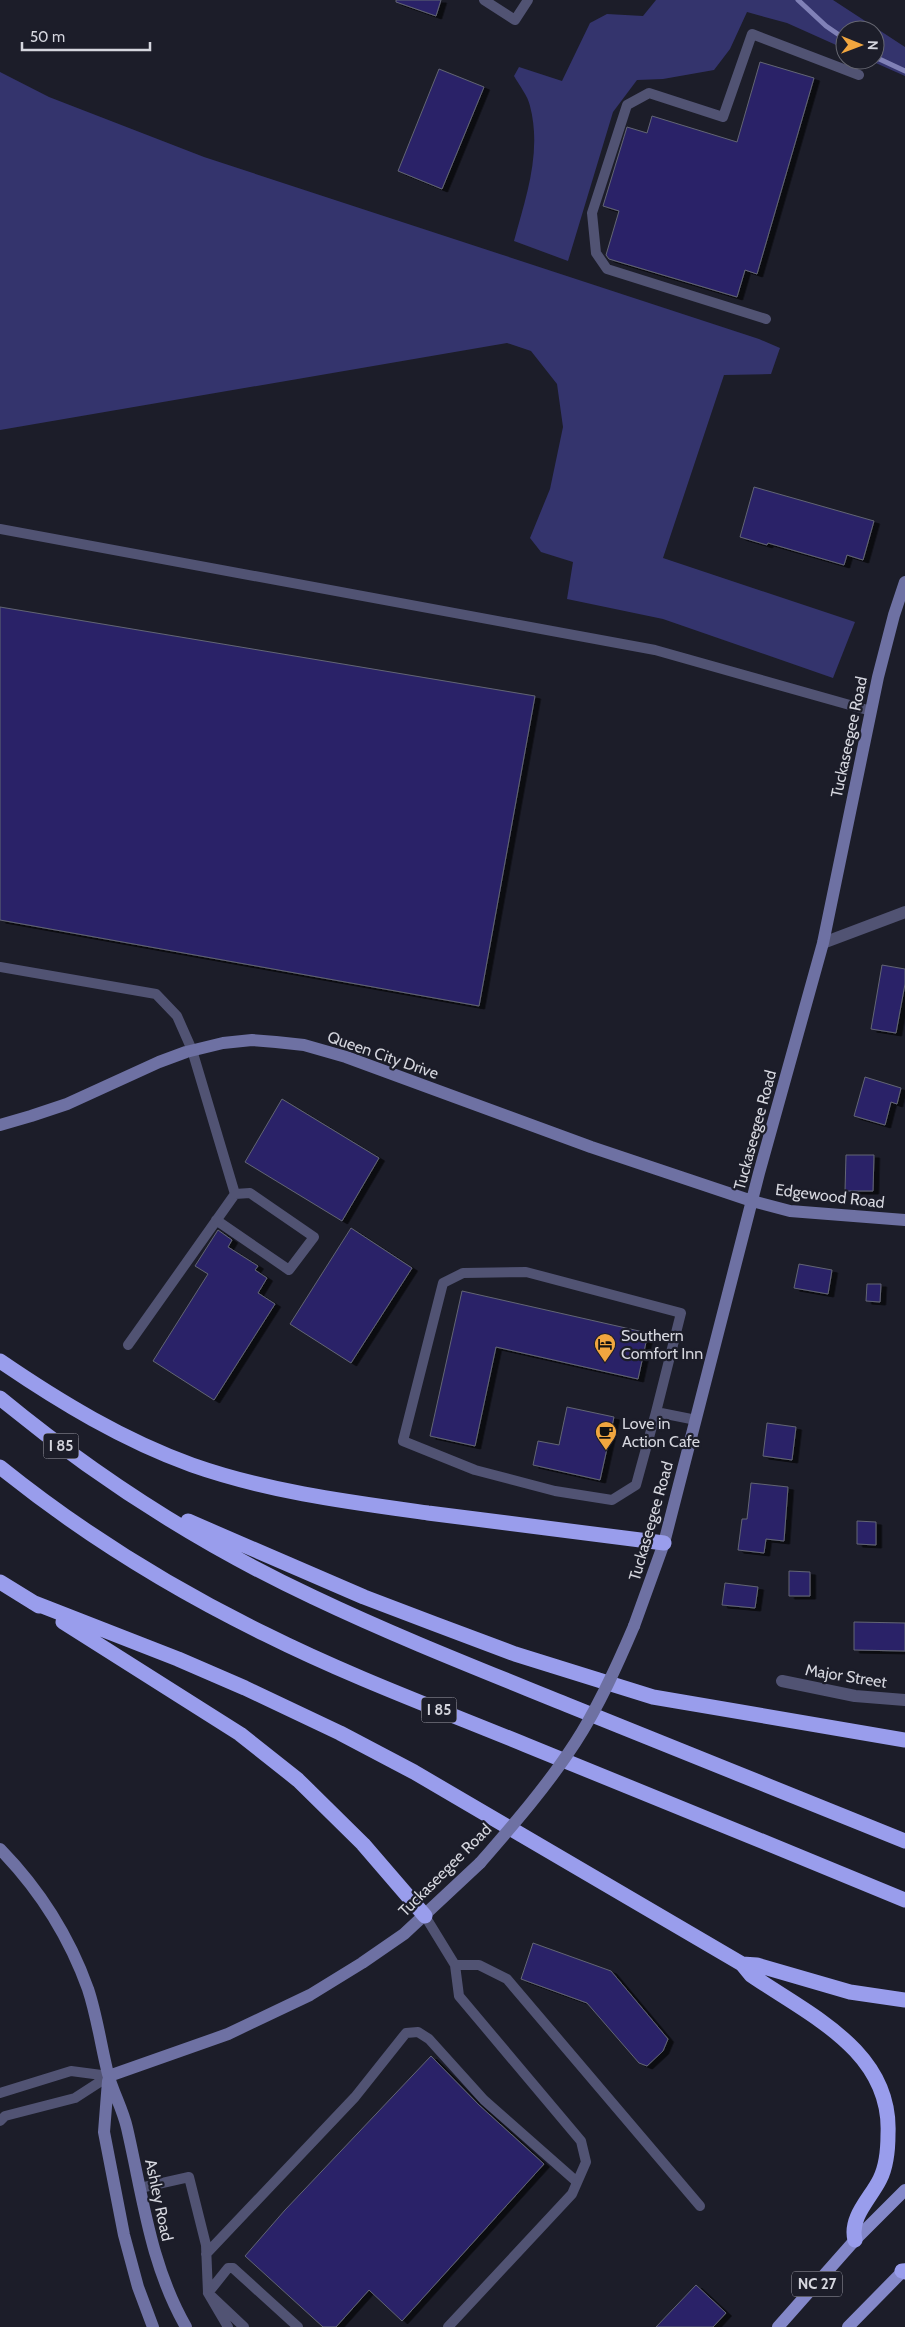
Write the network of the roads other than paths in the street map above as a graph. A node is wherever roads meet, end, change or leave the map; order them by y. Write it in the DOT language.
graph roads {
  1 [pos="484,0"];
  2 [pos="528,0"];
  3 [pos="859,75"];
  4 [pos="766,319"];
  5 [pos="0,530"];
  6 [pos="905,582"];
  7 [pos="871,711"];
  8 [pos="905,912"];
  9 [pos="823,943"];
  10 [pos="0,967"];
  11 [pos="192,1050"];
  12 [pos="0,1124"];
  13 [pos="235,1194"];
  14 [pos="752,1201"];
  15 [pos="216,1220"];
  16 [pos="905,1220"];
  17 [pos="128,1345"];
  18 [pos="0,1361"];
  19 [pos="0,1398"];
  20 [pos="656,1412"];
  21 [pos="696,1420"];
  22 [pos="0,1467"];
  23 [pos="123,1490"];
  24 [pos="664,1543"];
  25 [pos="0,1582"];
  26 [pos="32,1602"];
  27 [pos="782,1681"];
  28 [pos="905,1700"];
  29 [pos="905,1740"];
  30 [pos="905,1841"];
  31 [pos="0,1849"];
  32 [pos="905,1900"];
  33 [pos="424,1916"];
  34 [pos="742,1964"];
  35 [pos="455,1965"];
  36 [pos="905,2000"];
  37 [pos="109,2076"];
  38 [pos="0,2093"];
  39 [pos="0,2121"];
  40 [pos="577,2182"];
  41 [pos="140,2188"];
  42 [pos="905,2190"];
  43 [pos="700,2206"];
  44 [pos="856,2240"];
  45 [pos="206,2254"];
  46 [pos="904,2270"];
  47 [pos="208,2293"];
  48 [pos="153,2327"];
  49 [pos="186,2327"];
  50 [pos="228,2327"];
  51 [pos="244,2327"];
  52 [pos="298,2327"];
  53 [pos="448,2327"];
  54 [pos="778,2327"];
  55 [pos="848,2327"];
  1 -- 2 [label="lane"];
  3 -- 4 [label="lane"];
  5 -- 7 [label="lane"];
  6 -- 7 [label="street, Tuckaseegee Road"];
  7 -- 9 [label="street, Tuckaseegee Road"];
  8 -- 9 [label="street"];
  9 -- 14 [label="street, Tuckaseegee Road"];
  10 -- 11 [label="lane"];
  11 -- 12 [label="street, Queen City Drive"];
  11 -- 13 [label="lane"];
  11 -- 14 [label="street, Queen City Drive"];
  13 -- 15 [label="lane"];
  13 -- 15 [label="lane"];
  14 -- 16 [label="street, Edgewood Road"];
  14 -- 21 [label="street, Tuckaseegee Road"];
  15 -- 17 [label="lane"];
  18 -- 24 [label="highway"];
  19 -- 23 [label="highway, I 85"];
  20 -- 20 [label="lane"];
  20 -- 21 [label="lane"];
  21 -- 24 [label="street, Tuckaseegee Road"];
  22 -- 32 [label="highway, I 85"];
  23 -- 29 [label="highway"];
  23 -- 30 [label="highway, I 85"];
  24 -- 33 [label="street, Tuckaseegee Road, bridge"];
  25 -- 26 [label="highway"];
  26 -- 33 [label="highway"];
  26 -- 34 [label="highway"];
  27 -- 28 [label="street, Major Street"];
  31 -- 37 [label="street, Ashley Road"];
  33 -- 35 [label="lane"];
  33 -- 37 [label="street, Tuckaseegee Road"];
  34 -- 36 [label="highway"];
  34 -- 44 [label="highway"];
  35 -- 40 [label="lane"];
  35 -- 43 [label="lane"];
  37 -- 38 [label="lane"];
  37 -- 39 [label="lane"];
  37 -- 41 [label="street, Ashley Road"];
  37 -- 48 [label="street, Ashley Road"];
  40 -- 45 [label="lane"];
  40 -- 53 [label="lane"];
  41 -- 45 [label="lane"];
  41 -- 49 [label="street, Ashley Road"];
  42 -- 44 [label="main road, NC 27"];
  44 -- 54 [label="main road, NC 27"];
  45 -- 47 [label="lane"];
  46 -- 55 [label="main road"];
  47 -- 50 [label="lane"];
  47 -- 51 [label="lane"];
  47 -- 52 [label="lane"];
}
